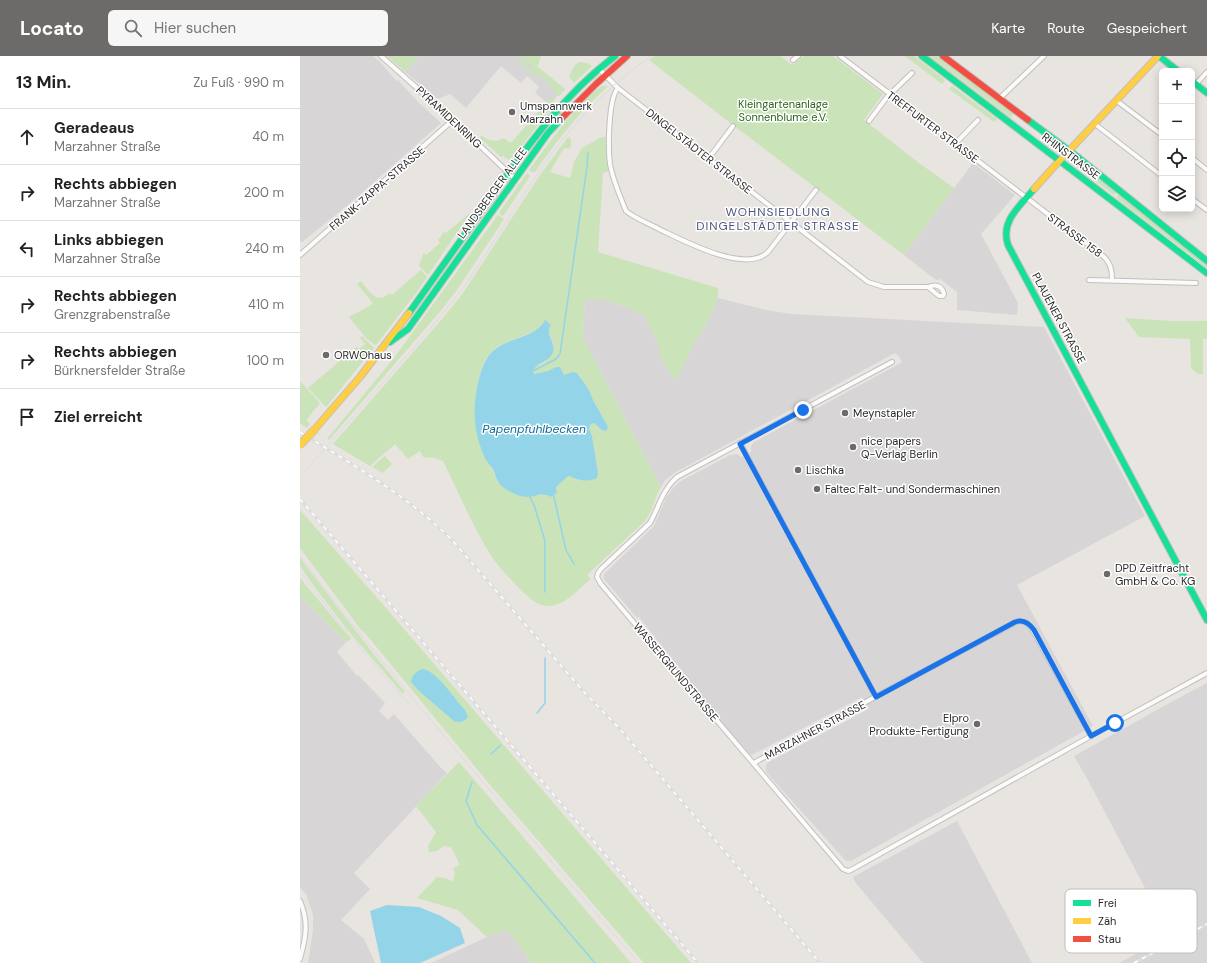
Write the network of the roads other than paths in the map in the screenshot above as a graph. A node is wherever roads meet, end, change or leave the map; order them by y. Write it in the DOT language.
graph roads {
  1 [pos="381,56"];
  2 [pos="615,56"];
  3 [pos="627,56"];
  4 [pos="798,56"];
  5 [pos="840,56"];
  6 [pos="922,56"];
  7 [pos="943,56"];
  8 [pos="1044,56"];
  9 [pos="1158,56"];
  10 [pos="793,60"];
  11 [pos="599,68"];
  12 [pos="1174,68"];
  13 [pos="1207,72"];
  14 [pos="912,73"];
  15 [pos="604,75"];
  16 [pos="1195,82"];
  17 [pos="1195,84"];
  18 [pos="618,88"];
  19 [pos="1207,93"];
  20 [pos="890,94"];
  21 [pos="999,99"];
  22 [pos="1117,101"];
  23 [pos="452,120"];
  24 [pos="978,120"];
  25 [pos="869,121"];
  26 [pos="1095,124"];
  27 [pos="733,126"];
  28 [pos="1159,133"];
  29 [pos="955,144"];
  30 [pos="1069,151"];
  31 [pos="709,158"];
  32 [pos="1195,160"];
  33 [pos="1060,162"];
  34 [pos="1207,170"];
  35 [pos="509,173"];
  36 [pos="1159,174"];
  37 [pos="515,178"];
  38 [pos="816,190"];
  39 [pos="1026,198"];
  40 [pos="1195,201"];
  41 [pos="1207,210"];
  42 [pos="791,223"];
  43 [pos="300,255"];
  44 [pos="1207,260"];
  45 [pos="1207,273"];
  46 [pos="1089,280"];
  47 [pos="1112,280"];
  48 [pos="1196,283"];
  49 [pos="928,287"];
  50 [pos="382,349"];
  51 [pos="892,362"];
  52 [pos="740,444"];
  53 [pos="300,445"];
  54 [pos="1207,620"];
  55 [pos="1207,674"];
  56 [pos="876,697"];
  57 [pos="1091,736"];
  58 [pos="754,763"];
  59 [pos="300,901"];
  60 [pos="300,959"];
  1 -- 23 [label="street, PYRAMIDENRING"];
  2 -- 11 [label="main road, LANDSBERGER ALLEE"];
  3 -- 15 [label="main road, LANDSBERGER ALLEE"];
  4 -- 10 [label="street"];
  5 -- 20 [label="street, TREFFURTER STRASSE"];
  6 -- 33 [label="main road, RHINSTRASSE"];
  7 -- 21 [label="main road, RHINSTRASSE"];
  8 -- 21 [label="street"];
  9 -- 12 [label="main road"];
  9 -- 22 [label="main road, PLAUENER STRASSE"];
  11 -- 15 [label="street, DINGELSTÄDTER STRASSE"];
  11 -- 35 [label="main road, LANDSBERGER ALLEE"];
  13 -- 16 [label="street"];
  14 -- 20 [label="street"];
  15 -- 18 [label="street, DINGELSTÄDTER STRASSE"];
  15 -- 37 [label="main road, LANDSBERGER ALLEE"];
  17 -- 19 [label="main road"];
  18 -- 31 [label="street, DINGELSTÄDTER STRASSE"];
  18 -- 42 [label="street"];
  20 -- 25 [label="street"];
  20 -- 29 [label="street, TREFFURTER STRASSE"];
  21 -- 30 [label="main road, RHINSTRASSE"];
  22 -- 26 [label="main road, PLAUENER STRASSE"];
  22 -- 28 [label="street"];
  23 -- 35 [label="street, PYRAMIDENRING"];
  23 -- 43 [label="street, FRANK-ZAPPA-STRASSE"];
  24 -- 29 [label="street"];
  26 -- 30 [label="main road, PLAUENER STRASSE"];
  26 -- 36 [label="street"];
  27 -- 31 [label="street"];
  29 -- 39 [label="street, TREFFURTER STRASSE"];
  30 -- 33 [label="main road, PLAUENER STRASSE"];
  30 -- 44 [label="main road, RHINSTRASSE"];
  31 -- 42 [label="street, DINGELSTÄDTER STRASSE"];
  32 -- 34 [label="street"];
  33 -- 39 [label="main road, PLAUENER STRASSE"];
  33 -- 45 [label="main road, RHINSTRASSE"];
  35 -- 37 [label="street, PYRAMIDENRING"];
  35 -- 50 [label="main road, LANDSBERGER ALLEE"];
  37 -- 50 [label="main road, LANDSBERGER ALLEE"];
  38 -- 42 [label="street"];
  39 -- 47 [label="street, STRASSE 158"];
  39 -- 54 [label="main road, PLAUENER STRASSE"];
  40 -- 41 [label="street"];
  42 -- 49 [label="street, DINGELSTÄDTER STRASSE"];
  46 -- 47 [label="street"];
  47 -- 48 [label="street"];
  50 -- 53 [label="main road, LANDSBERGER ALLEE, bridge"];
  51 -- 52 [label="street"];
  52 -- 56 [label="street"];
  52 -- 58 [label="street, WASSERGRUNDSTRASSE"];
  55 -- 57 [label="street, MARZAHNER STRASSE"];
  56 -- 57 [label="street, MARZAHNER STRASSE"];
  56 -- 58 [label="street, MARZAHNER STRASSE"];
  57 -- 58 [label="street, MARZAHNER STRASSE"];
  59 -- 60 [label="street"];
}
